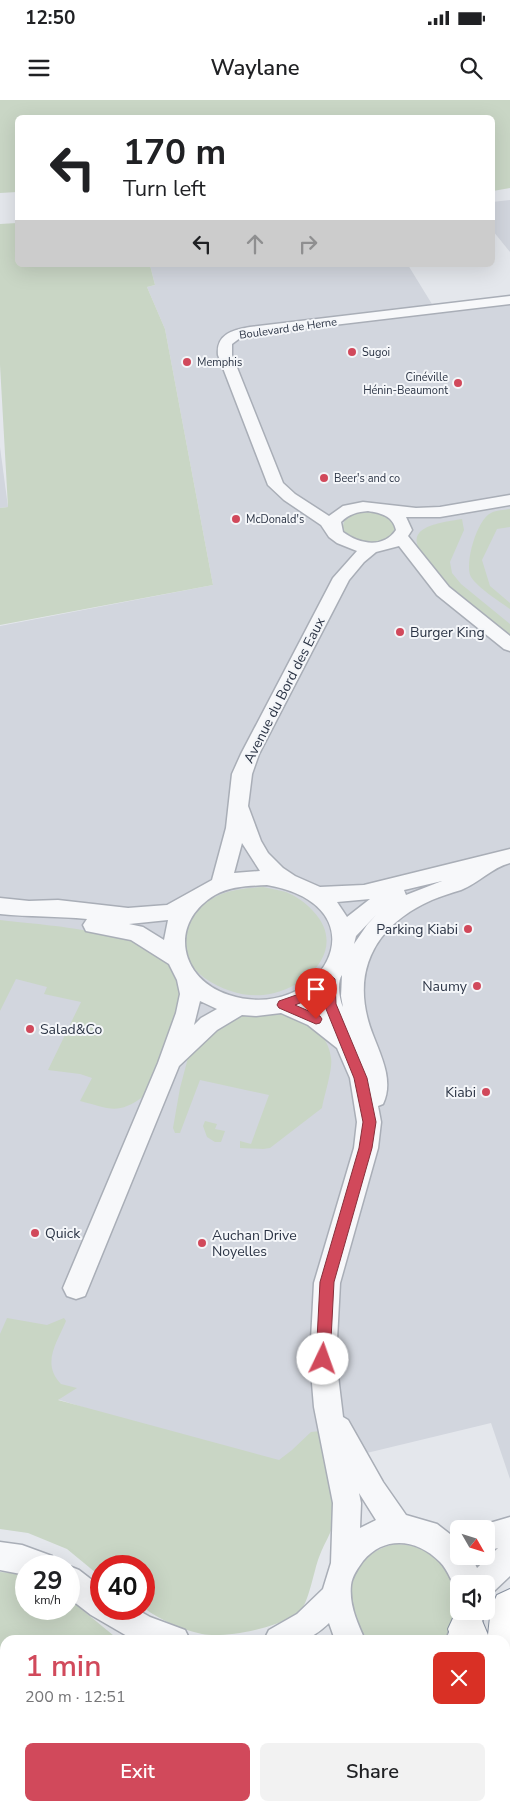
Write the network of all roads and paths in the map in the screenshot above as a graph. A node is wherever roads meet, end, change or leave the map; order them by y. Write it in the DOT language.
graph roads {
  1 [pos="510,300"];
  2 [pos="510,500"];
  3 [pos="304,507"];
  4 [pos="348,509"];
  5 [pos="388,510"];
  6 [pos="440,512"];
  7 [pos="402,533"];
  8 [pos="337,534"];
  9 [pos="377,547"];
  10 [pos="421,562"];
  11 [pos="341,578"];
  12 [pos="510,645"];
  13 [pos="239,806"];
  14 [pos="500,859"];
  15 [pos="441,874"];
  16 [pos="290,882"];
  17 [pos="221,884"];
  18 [pos="316,895"];
  19 [pos="192,902"];
  20 [pos="0,906"];
  21 [pos="29,910"];
  22 [pos="343,938"];
  23 [pos="175,958"];
  24 [pos="329,979"];
  25 [pos="188,980"];
  26 [pos="283,1005"];
  27 [pos="239,1006"];
  28 [pos="344,1042"];
  29 [pos="169,1063"];
  30 [pos="370,1122"];
  31 [pos="76,1288"];
  32 [pos="327,1407"];
  33 [pos="399,1529"];
  34 [pos="510,1531"];
  35 [pos="495,1535"];
  36 [pos="450,1544"];
  37 [pos="0,1556"];
  38 [pos="510,1556"];
  39 [pos="15,1558"];
  40 [pos="344,1561"];
  41 [pos="490,1575"];
  42 [pos="80,1589"];
  43 [pos="90,1596"];
  44 [pos="335,1597"];
  45 [pos="510,1608"];
  46 [pos="117,1620"];
  47 [pos="127,1620"];
  48 [pos="131,1635"];
  49 [pos="160,1635"];
  50 [pos="288,1635"];
  51 [pos="347,1635"];
  52 [pos="507,1635"];
  1 -- 3 [label="street, Boulevard de Herne"];
  2 -- 6 [label="street"];
  3 -- 4 [label="street, Boulevard de Herne"];
  3 -- 8 [label="street, Boulevard de Herne"];
  4 -- 5 [label="street"];
  4 -- 8 [label="street"];
  5 -- 6 [label="street"];
  5 -- 7 [label="street"];
  6 -- 7 [label="street"];
  7 -- 9 [label="street"];
  7 -- 10 [label="street"];
  8 -- 9 [label="street"];
  8 -- 11 [label="street, Avenue du Bord des Eaux"];
  9 -- 10 [label="street"];
  9 -- 11 [label="street, Avenue du Bord des Eaux"];
  10 -- 12 [label="street"];
  11 -- 13 [label="street, Avenue du Bord des Eaux"];
  13 -- 16 [label="street, Avenue du Bord des Eaux"];
  13 -- 17 [label="street, Avenue du Bord des Eaux"];
  14 -- 15 [label="street"];
  14 -- 30 [label="street"];
  15 -- 18 [label="street"];
  15 -- 22 [label="street"];
  16 -- 17 [label="street"];
  16 -- 18 [label="street"];
  17 -- 19 [label="street"];
  18 -- 22 [label="street"];
  19 -- 21 [label="street"];
  19 -- 23 [label="street"];
  20 -- 21 [label="street"];
  21 -- 23 [label="street"];
  22 -- 24 [label="street"];
  23 -- 25 [label="street"];
  24 -- 26 [label="street"];
  24 -- 28 [label="street"];
  25 -- 27 [label="street"];
  25 -- 29 [label="street"];
  26 -- 27 [label="street"];
  26 -- 28 [label="street"];
  27 -- 29 [label="street"];
  28 -- 30 [label="street"];
  29 -- 31 [label="street"];
  30 -- 32 [label="street"];
  32 -- 33 [label="street"];
  32 -- 40 [label="street"];
  33 -- 36 [label="street"];
  33 -- 40 [label="street"];
  34 -- 35 [label="street"];
  37 -- 39 [label="street"];
  38 -- 41 [label="street"];
  40 -- 44 [label="street"];
  42 -- 43 [label="street"];
  44 -- 50 [label="street"];
  44 -- 51 [label="street"];
  45 -- 52 [label="highway"];
  46 -- 48 [label="street"];
  47 -- 49 [label="street"];
}
